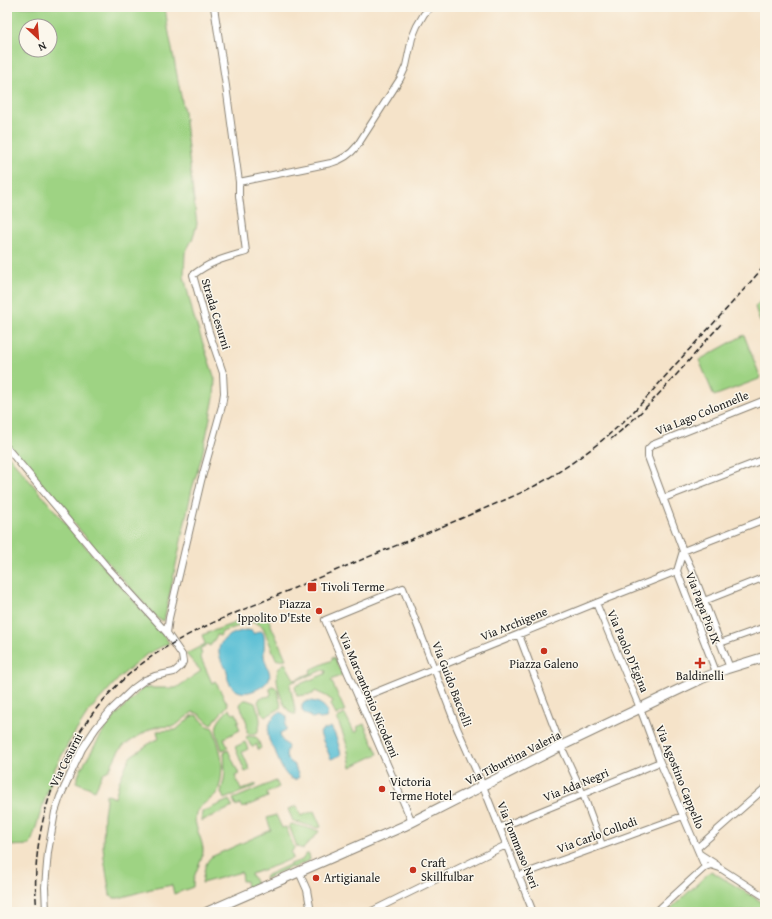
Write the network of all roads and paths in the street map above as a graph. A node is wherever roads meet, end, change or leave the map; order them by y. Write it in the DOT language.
graph roads {
  1 [pos="214,7"];
  2 [pos="431,7"];
  3 [pos="239,182"];
  4 [pos="765,400"];
  5 [pos="7,448"];
  6 [pos="648,449"];
  7 [pos="765,459"];
  8 [pos="664,498"];
  9 [pos="765,519"];
  10 [pos="683,551"];
  11 [pos="677,571"];
  12 [pos="765,578"];
  13 [pos="404,588"];
  14 [pos="704,601"];
  15 [pos="596,603"];
  16 [pos="765,627"];
  17 [pos="167,633"];
  18 [pos="519,634"];
  19 [pos="720,644"];
  20 [pos="764,659"];
  21 [pos="434,668"];
  22 [pos="730,668"];
  23 [pos="716,672"];
  24 [pos="359,699"];
  25 [pos="640,708"];
  26 [pos="562,746"];
  27 [pos="660,762"];
  28 [pos="483,786"];
  29 [pos="765,788"];
  30 [pos="583,794"];
  31 [pos="683,816"];
  32 [pos="412,822"];
  33 [pos="499,828"];
  34 [pos="506,845"];
  35 [pos="602,845"];
  36 [pos="697,848"];
  37 [pos="700,854"];
  38 [pos="705,867"];
  39 [pos="720,868"];
  40 [pos="299,872"];
  41 [pos="518,876"];
  42 [pos="765,897"];
  43 [pos="46,912"];
  44 [pos="206,912"];
  45 [pos="311,912"];
  46 [pos="370,912"];
  47 [pos="533,912"];
  48 [pos="656,912"];
  1 -- 3 [label="street, Strada Cesurni"];
  2 -- 3 [label="street"];
  3 -- 17 [label="street, Strada Cesurni"];
  4 -- 6 [label="street, Via Lago Colonnelle"];
  5 -- 17 [label="street"];
  6 -- 8 [label="street, Via Papa Pio IX"];
  7 -- 8 [label="street"];
  8 -- 10 [label="street, Via Papa Pio IX"];
  9 -- 10 [label="street"];
  10 -- 11 [label="street, Via Papa Pio IX"];
  10 -- 14 [label="street, Via Papa Pio IX"];
  11 -- 15 [label="street, Via Archigene"];
  11 -- 23 [label="street, Via Papa Pio IX"];
  12 -- 14 [label="street"];
  13 -- 21 [label="street, Via Guido Baccelli"];
  13 -- 24 [label="street, Via Marcantonio Nicodemi"];
  14 -- 19 [label="street, Via Papa Pio IX"];
  15 -- 18 [label="street, Via Archigene"];
  15 -- 25 [label="street, Via Paolo D'Egina"];
  16 -- 19 [label="street"];
  17 -- 43 [label="street, Via Cesurni"];
  18 -- 21 [label="street, Via Archigene"];
  18 -- 26 [label="street"];
  19 -- 22 [label="street, Via Papa Pio IX"];
  20 -- 22 [label="main road, Via Tiburtina Valeria"];
  21 -- 24 [label="street, Via Archigene"];
  21 -- 28 [label="street, Via Guido Baccelli"];
  22 -- 23 [label="main road, Via Tiburtina Valeria"];
  23 -- 25 [label="main road, Via Tiburtina Valeria"];
  24 -- 32 [label="street, Via Marcantonio Nicodemi"];
  25 -- 26 [label="main road, Via Tiburtina Valeria"];
  25 -- 27 [label="street, Via Agostino Cappello"];
  26 -- 28 [label="main road, Via Tiburtina Valeria"];
  26 -- 30 [label="street"];
  27 -- 30 [label="street, Via Ada Negri"];
  27 -- 31 [label="street, Via Agostino Cappello"];
  28 -- 32 [label="main road, Via Tiburtina Valeria"];
  28 -- 33 [label="street, Via Tommaso Neri"];
  29 -- 36 [label="street"];
  30 -- 33 [label="street, Via Ada Negri"];
  30 -- 35 [label="street"];
  31 -- 35 [label="street, Via Carlo Collodi"];
  31 -- 36 [label="street, Via Agostino Cappello"];
  32 -- 40 [label="main road, Via Tiburtina Valeria"];
  33 -- 34 [label="street, Via Tommaso Neri"];
  34 -- 41 [label="street, Via Tommaso Neri"];
  34 -- 46 [label="street"];
  35 -- 41 [label="street, Via Carlo Collodi"];
  36 -- 37 [label="street, Via Agostino Cappello"];
  37 -- 38 [label="street, Via Agostino Cappello"];
  37 -- 39 [label="street"];
  38 -- 39 [label="street"];
  38 -- 48 [label="street"];
  39 -- 42 [label="street"];
  40 -- 44 [label="main road, Via Tiburtina Valeria"];
  40 -- 45 [label="street"];
  41 -- 47 [label="street, Via Tommaso Neri"];
}
